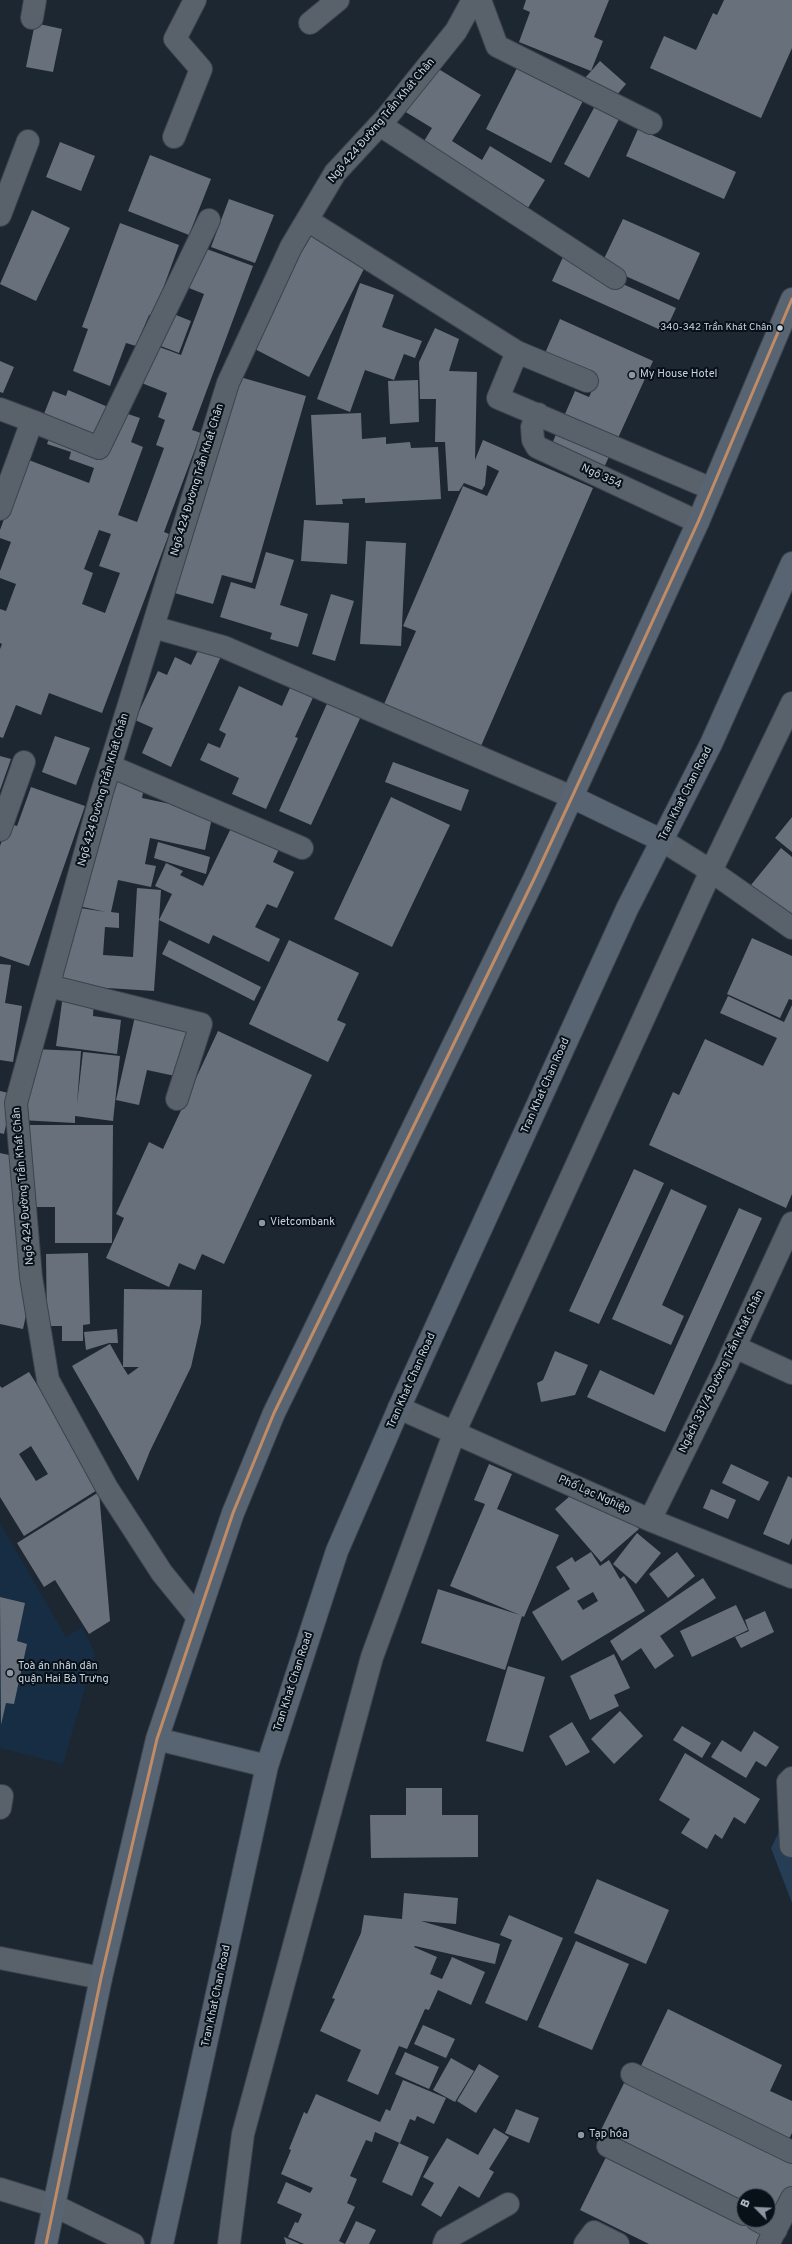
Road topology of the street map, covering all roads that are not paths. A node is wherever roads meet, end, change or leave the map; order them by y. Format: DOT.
graph roads {
  1 [pos="195,0"];
  2 [pos="338,0"];
  3 [pos="473,0"];
  4 [pos="480,0"];
  5 [pos="310,23"];
  6 [pos="651,123"];
  7 [pos="380,125"];
  8 [pos="174,137"];
  9 [pos="28,141"];
  10 [pos="0,215"];
  11 [pos="209,220"];
  12 [pos="307,220"];
  13 [pos="615,278"];
  14 [pos="792,298"];
  15 [pos="517,352"];
  16 [pos="587,381"];
  17 [pos="0,409"];
  18 [pos="538,414"];
  19 [pos="32,421"];
  20 [pos="712,488"];
  21 [pos="0,509"];
  22 [pos="698,522"];
  23 [pos="792,563"];
  24 [pos="153,627"];
  25 [pos="792,703"];
  26 [pos="24,762"];
  27 [pos="110,766"];
  28 [pos="572,797"];
  29 [pos="0,830"];
  30 [pos="663,841"];
  31 [pos="302,848"];
  32 [pos="711,871"];
  33 [pos="792,928"];
  34 [pos="49,986"];
  35 [pos="177,1099"];
  36 [pos="792,1223"];
  37 [pos="735,1347"];
  38 [pos="792,1373"];
  39 [pos="399,1408"];
  40 [pos="455,1431"];
  41 [pos="650,1520"];
  42 [pos="792,1577"];
  43 [pos="197,1616"];
  44 [pos="157,1739"];
  45 [pos="267,1766"];
  46 [pos="792,1778"];
  47 [pos="0,1796"];
  48 [pos="0,1808"];
  49 [pos="791,1846"];
  50 [pos="0,1958"];
  51 [pos="101,1978"];
  52 [pos="632,2074"];
  53 [pos="608,2146"];
  54 [pos="792,2152"];
  55 [pos="0,2189"];
  56 [pos="792,2198"];
  57 [pos="508,2204"];
  58 [pos="55,2206"];
  59 [pos="736,2210"];
  60 [pos="764,2228"];
  61 [pos="772,2237"];
  62 [pos="46,2244"];
  63 [pos="133,2244"];
  64 [pos="162,2244"];
  65 [pos="229,2244"];
  66 [pos="444,2244"];
  67 [pos="585,2244"];
  68 [pos="618,2244"];
  1 -- 8 [label="street"];
  2 -- 5 [label="street"];
  3 -- 7 [label="street, Ngõ 424 Đường Trần Khát Chân"];
  4 -- 6 [label="street"];
  7 -- 12 [label="street, Ngõ 424 Đường Trần Khát Chân"];
  7 -- 13 [label="street"];
  9 -- 10 [label="street"];
  11 -- 19 [label="street"];
  12 -- 15 [label="street"];
  12 -- 24 [label="street, Ngõ 424 Đường Trần Khát Chân"];
  14 -- 20 [label="main road"];
  15 -- 16 [label="street"];
  15 -- 18 [label="street"];
  17 -- 19 [label="street"];
  18 -- 20 [label="street"];
  18 -- 22 [label="street, Ngõ 354"];
  19 -- 21 [label="street"];
  20 -- 22 [label="main road"];
  22 -- 28 [label="main road"];
  23 -- 30 [label="main road, Tran Khat Chan Road"];
  24 -- 27 [label="street, Ngõ 424 Đường Trần Khát Chân"];
  24 -- 28 [label="street"];
  25 -- 32 [label="street"];
  26 -- 29 [label="street"];
  27 -- 31 [label="street"];
  27 -- 34 [label="street, Ngõ 424 Đường Trần Khát Chân"];
  28 -- 30 [label="main road"];
  28 -- 43 [label="main road"];
  30 -- 32 [label="street"];
  30 -- 39 [label="main road, Tran Khat Chan Road"];
  32 -- 33 [label="street"];
  32 -- 40 [label="street"];
  34 -- 35 [label="street"];
  34 -- 43 [label="street, Ngõ 424 Đường Trần Khát Chân"];
  36 -- 37 [label="street, Ngách 331/4 Đường Trần Khát Chân"];
  37 -- 38 [label="street"];
  37 -- 41 [label="street, Ngách 331/4 Đường Trần Khát Chân"];
  39 -- 40 [label="street, Phố Lạc Nghiệp"];
  39 -- 45 [label="main road, Tran Khat Chan Road"];
  40 -- 41 [label="street, Phố Lạc Nghiệp"];
  40 -- 65 [label="street"];
  41 -- 42 [label="street, Phố Lạc Nghiệp"];
  43 -- 44 [label="main road"];
  44 -- 45 [label="main road"];
  44 -- 51 [label="main road"];
  45 -- 64 [label="main road, Tran Khat Chan Road"];
  46 -- 49 [label="street"];
  47 -- 48 [label="street"];
  50 -- 51 [label="street"];
  51 -- 58 [label="main road"];
  52 -- 54 [label="street"];
  53 -- 59 [label="street"];
  55 -- 58 [label="street"];
  56 -- 61 [label="street"];
  57 -- 66 [label="street"];
  58 -- 62 [label="main road"];
  58 -- 63 [label="street"];
  60 -- 61 [label="street"];
  67 -- 68 [label="street"];
}
